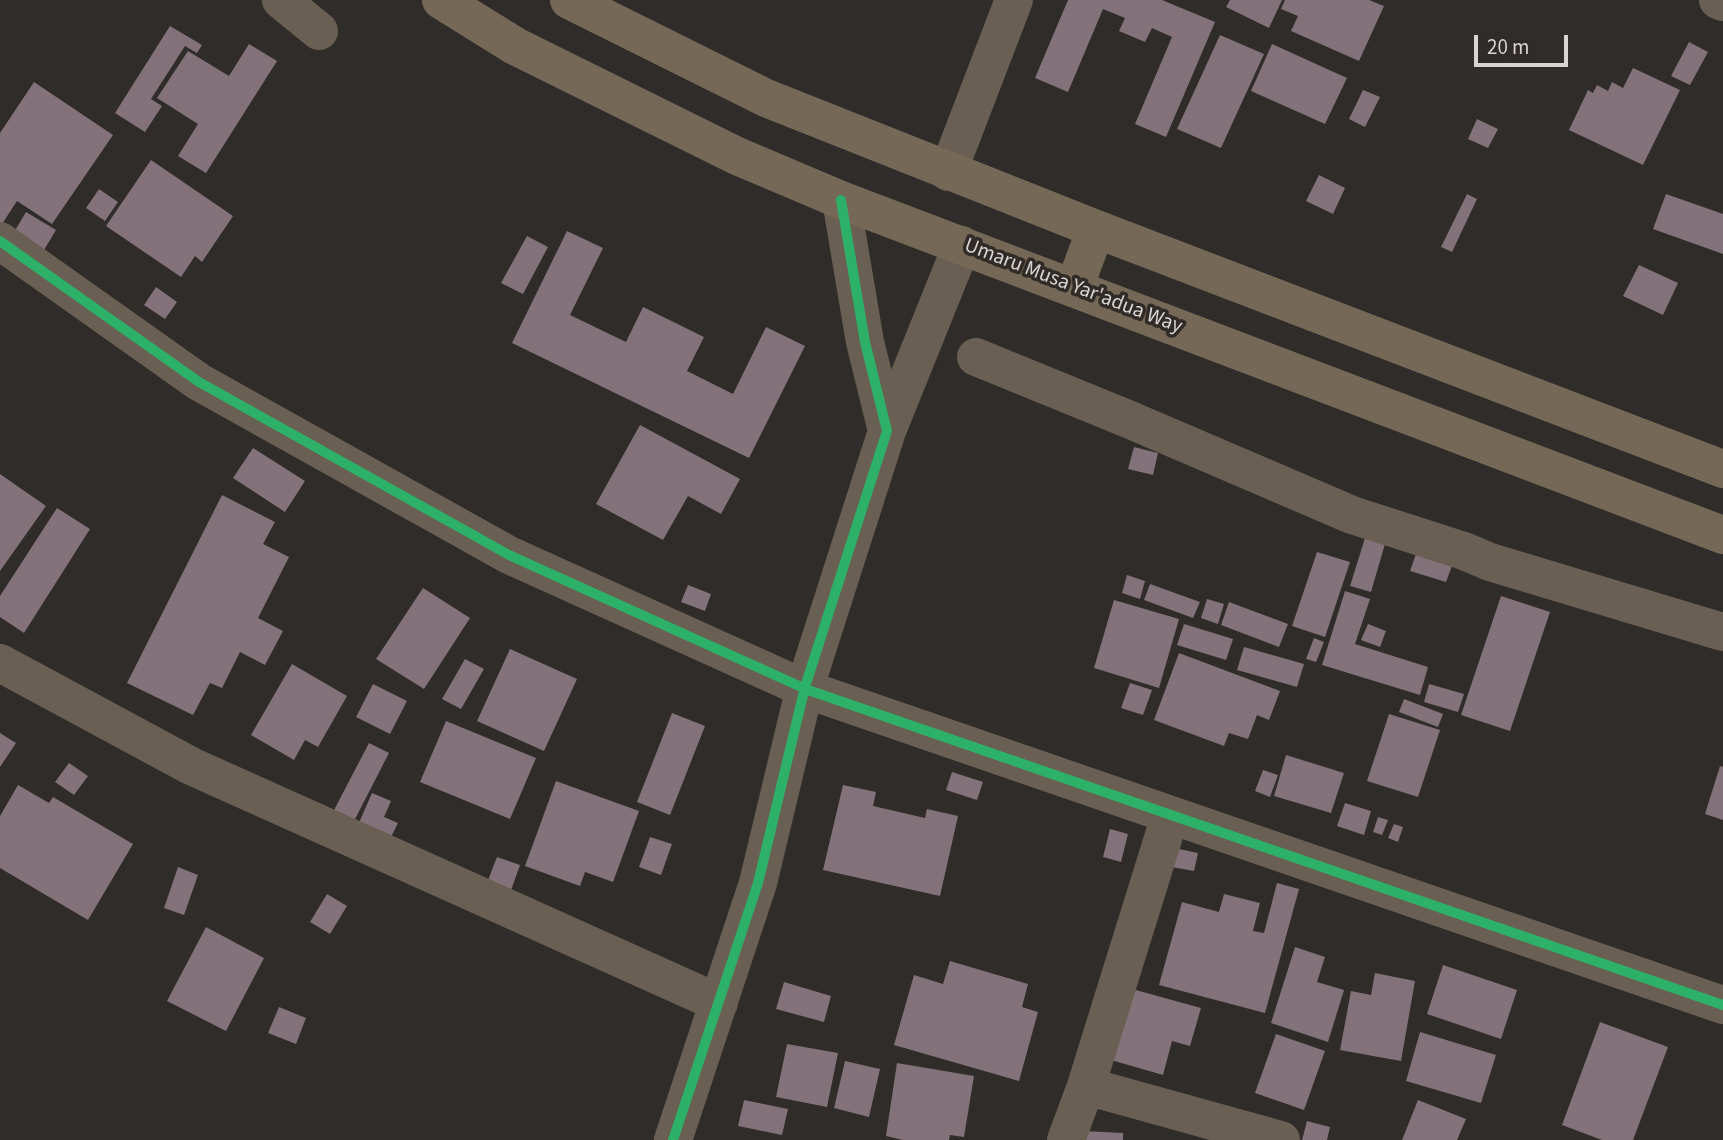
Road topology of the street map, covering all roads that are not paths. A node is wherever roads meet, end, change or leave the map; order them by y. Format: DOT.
graph roads {
  1 [pos="281,0"];
  2 [pos="440,0"];
  3 [pos="569,0"];
  4 [pos="1014,0"];
  5 [pos="320,31"];
  6 [pos="948,172"];
  7 [pos="841,200"];
  8 [pos="1096,229"];
  9 [pos="962,245"];
  10 [pos="6,259"];
  11 [pos="1074,288"];
  12 [pos="976,357"];
  13 [pos="887,431"];
  14 [pos="1723,469"];
  15 [pos="1723,535"];
  16 [pos="1723,632"];
  17 [pos="0,663"];
  18 [pos="805,687"];
  19 [pos="1170,816"];
  20 [pos="719,1003"];
  21 [pos="1723,1004"];
  22 [pos="1086,1086"];
  23 [pos="673,1140"];
  24 [pos="1066,1140"];
  25 [pos="1281,1140"];
  1 -- 5 [label="street"];
  2 -- 7 [label="main road, Umaru Musa Yar'adua Way"];
  3 -- 6 [label="main road"];
  4 -- 6 [label="street"];
  6 -- 8 [label="main road"];
  7 -- 9 [label="main road, Umaru Musa Yar'adua Way"];
  7 -- 13 [label="street"];
  8 -- 11 [label="main road"];
  8 -- 14 [label="main road"];
  9 -- 11 [label="main road, Umaru Musa Yar'adua Way"];
  9 -- 13 [label="street"];
  10 -- 18 [label="street"];
  11 -- 15 [label="main road, Umaru Musa Yar'adua Way"];
  12 -- 16 [label="street"];
  13 -- 18 [label="street"];
  17 -- 20 [label="street"];
  18 -- 19 [label="street"];
  18 -- 20 [label="street"];
  19 -- 21 [label="street"];
  19 -- 22 [label="street"];
  20 -- 23 [label="street"];
  22 -- 24 [label="street"];
  22 -- 25 [label="street"];
}
